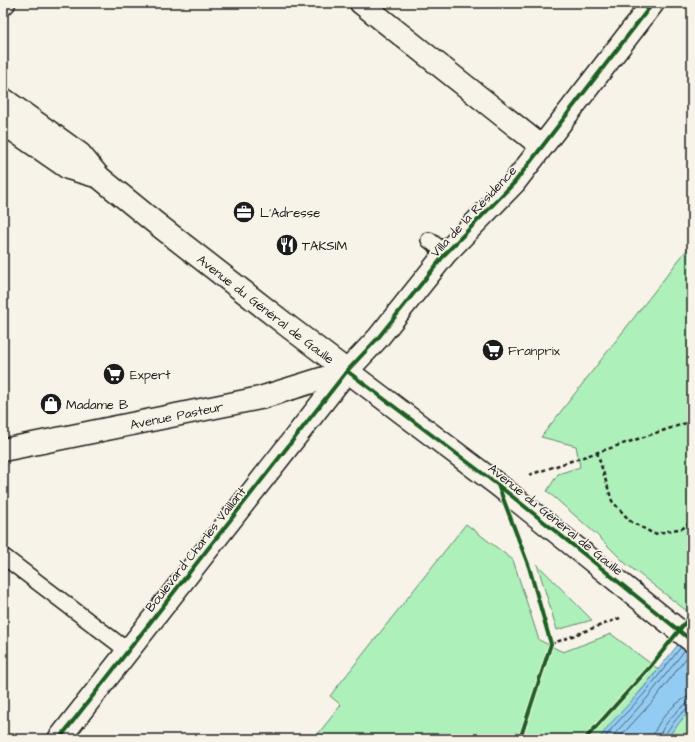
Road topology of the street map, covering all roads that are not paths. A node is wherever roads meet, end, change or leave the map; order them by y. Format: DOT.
graph roads {
  1 [pos="360,3"];
  2 [pos="652,3"];
  3 [pos="3,99"];
  4 [pos="3,123"];
  5 [pos="541,146"];
  6 [pos="99,177"];
  7 [pos="347,372"];
  8 [pos="3,450"];
  9 [pos="3,556"];
  10 [pos="692,641"];
  11 [pos="128,651"];
  12 [pos="59,739"];
  1 -- 5 [label="street"];
  2 -- 5 [label="street, Villa de la Résidence"];
  3 -- 6 [label="street"];
  4 -- 6 [label="street, Avenue du Général de Gaulle"];
  5 -- 7 [label="street, Villa de la Résidence"];
  6 -- 7 [label="street, Avenue du Général de Gaulle"];
  7 -- 8 [label="street, Avenue Pasteur"];
  7 -- 10 [label="street, Avenue du Général de Gaulle"];
  7 -- 11 [label="street, Boulevard Charles Vaillant"];
  9 -- 11 [label="lane"];
  11 -- 12 [label="street, Boulevard Charles Vaillant"];
}
